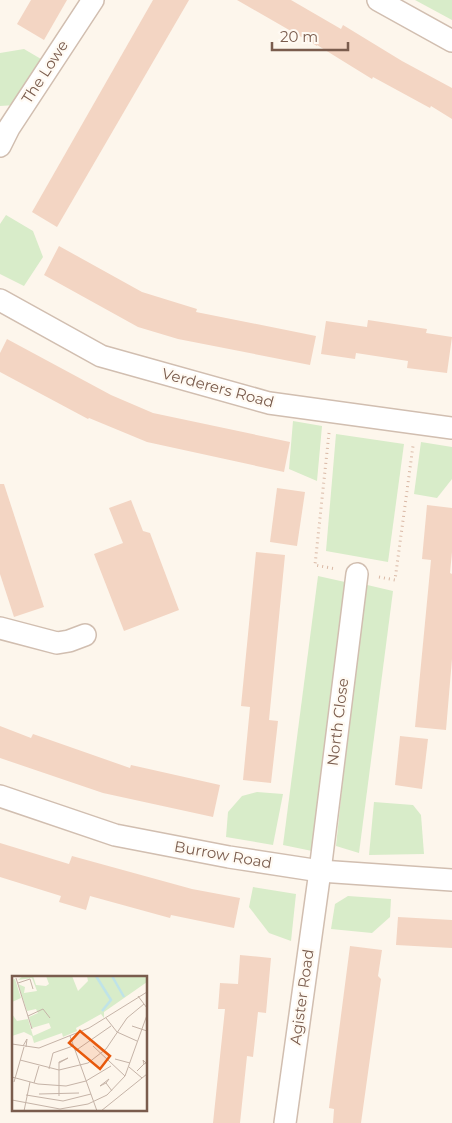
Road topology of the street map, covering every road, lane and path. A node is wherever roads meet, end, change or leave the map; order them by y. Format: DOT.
graph roads {
  1 [pos="93,0"];
  2 [pos="378,0"];
  3 [pos="452,40"];
  4 [pos="3,132"];
  5 [pos="0,300"];
  6 [pos="331,412"];
  7 [pos="416,423"];
  8 [pos="452,428"];
  9 [pos="357,574"];
  10 [pos="0,628"];
  11 [pos="85,635"];
  12 [pos="0,796"];
  13 [pos="320,871"];
  14 [pos="452,880"];
  15 [pos="285,1123"];
  1 -- 4 [label="street, The Lowe"];
  2 -- 3 [label="street"];
  5 -- 6 [label="street, Verderers Road"];
  6 -- 7 [label="street, Verderers Road"];
  6 -- 9 [label="path"];
  7 -- 8 [label="street, Verderers Road"];
  7 -- 9 [label="path"];
  9 -- 13 [label="street, North Close"];
  10 -- 11 [label="street"];
  12 -- 13 [label="street, Burrow Road"];
  13 -- 14 [label="street, Burrow Road"];
  13 -- 15 [label="street, Agister Road"];
}
